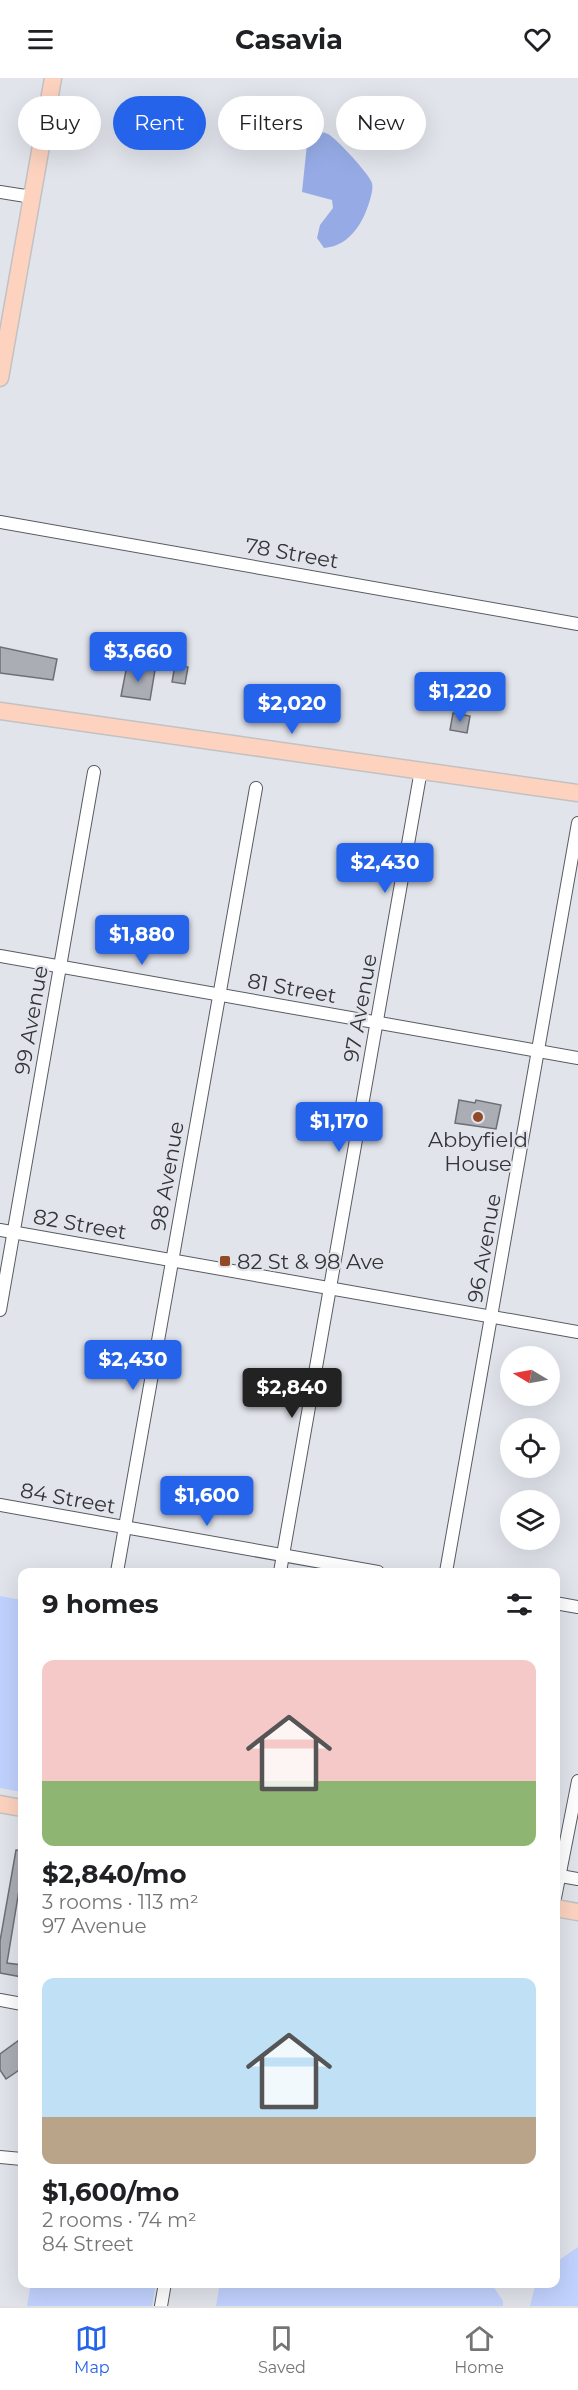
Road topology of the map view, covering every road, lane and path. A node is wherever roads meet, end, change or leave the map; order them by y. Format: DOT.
graph roads {
  1 [pos="53,78"];
  2 [pos="0,192"];
  3 [pos="32,197"];
  4 [pos="0,378"];
  5 [pos="0,522"];
  6 [pos="578,624"];
  7 [pos="0,711"];
  8 [pos="422,770"];
  9 [pos="94,772"];
  10 [pos="256,788"];
  11 [pos="578,793"];
  12 [pos="578,824"];
  13 [pos="0,956"];
  14 [pos="60,966"];
  15 [pos="218,994"];
  16 [pos="378,1022"];
  17 [pos="538,1051"];
  18 [pos="578,1058"];
  19 [pos="0,1230"];
  20 [pos="14,1233"];
  21 [pos="172,1260"];
  22 [pos="330,1288"];
  23 [pos="0,1310"];
  24 [pos="492,1317"];
  25 [pos="578,1332"];
  26 [pos="0,1506"];
  27 [pos="124,1527"];
  28 [pos="284,1556"];
  29 [pos="118,1568"];
  30 [pos="281,1568"];
  31 [pos="354,1568"];
  32 [pos="447,1568"];
  33 [pos="560,1604"];
  34 [pos="578,1607"];
  35 [pos="578,1781"];
  36 [pos="0,1804"];
  37 [pos="18,1807"];
  38 [pos="560,1866"];
  39 [pos="560,1876"];
  40 [pos="578,1879"];
  41 [pos="560,1899"];
  42 [pos="578,1902"];
  43 [pos="560,1909"];
  44 [pos="578,1912"];
  45 [pos="0,2000"];
  46 [pos="18,2003"];
  47 [pos="0,2157"];
  48 [pos="18,2159"];
  49 [pos="164,2288"];
  50 [pos="161,2306"];
  1 -- 3 [label="main road"];
  2 -- 3 [label="street"];
  3 -- 4 [label="main road"];
  5 -- 6 [label="street, 78 Street"];
  7 -- 8 [label="main road"];
  8 -- 11 [label="main road"];
  8 -- 16 [label="street, 97 Avenue"];
  9 -- 14 [label="street, 99 Avenue"];
  10 -- 15 [label="street, 98 Avenue"];
  12 -- 17 [label="street, 96 Avenue"];
  13 -- 14 [label="street, 81 Street"];
  14 -- 15 [label="street, 81 Street"];
  14 -- 20 [label="street, 99 Avenue"];
  15 -- 16 [label="street, 81 Street"];
  15 -- 21 [label="street, 98 Avenue"];
  16 -- 17 [label="street, 81 Street"];
  16 -- 22 [label="street, 97 Avenue"];
  17 -- 18 [label="street, 81 Street"];
  17 -- 24 [label="street, 96 Avenue"];
  19 -- 20 [label="street, 82 Street"];
  20 -- 21 [label="street, 82 Street"];
  20 -- 23 [label="street, 99 Avenue"];
  21 -- 22 [label="street, 82 Street"];
  21 -- 27 [label="street, 98 Avenue"];
  22 -- 24 [label="street, 82 Street"];
  22 -- 28 [label="street, 97 Avenue"];
  24 -- 25 [label="street, 82 Street"];
  24 -- 32 [label="street, 96 Avenue"];
  26 -- 27 [label="street, 84 Street"];
  27 -- 28 [label="street, 84 Street"];
  27 -- 29 [label="street, 98 Avenue"];
  28 -- 30 [label="street, 97 Avenue"];
  28 -- 31 [label="street, 84 Street"];
  33 -- 34 [label="street"];
  35 -- 38 [label="street"];
  36 -- 37 [label="main road"];
  39 -- 40 [label="street"];
  41 -- 42 [label="main road"];
  43 -- 44 [label="main road"];
  45 -- 46 [label="street"];
  47 -- 48 [label="street"];
  49 -- 50 [label="street"];
}
